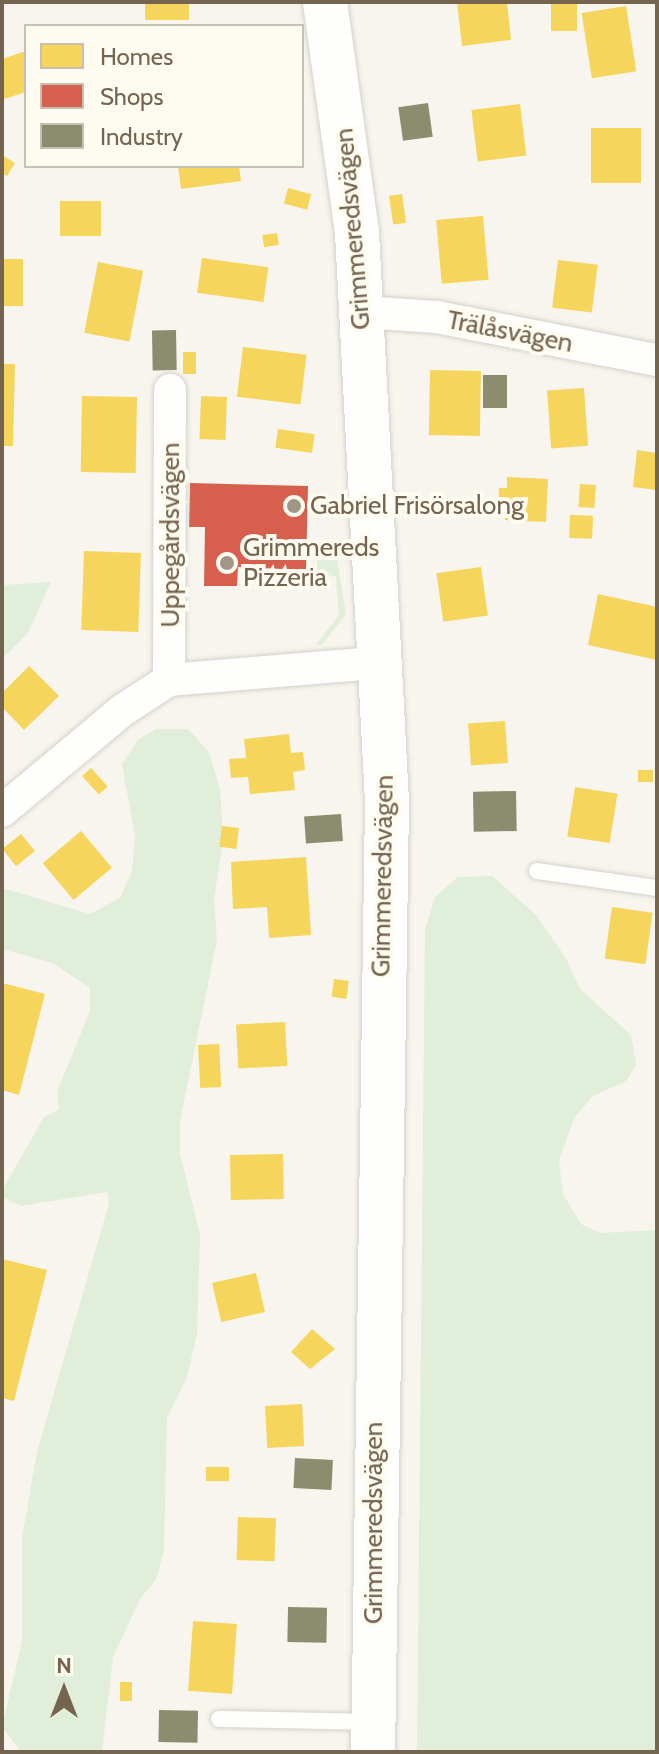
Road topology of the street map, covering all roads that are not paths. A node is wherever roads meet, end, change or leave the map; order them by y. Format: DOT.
graph roads {
  1 [pos="325,2"];
  2 [pos="362,312"];
  3 [pos="657,360"];
  4 [pos="170,390"];
  5 [pos="377,663"];
  6 [pos="169,680"];
  7 [pos="2,811"];
  8 [pos="537,871"];
  9 [pos="657,888"];
  10 [pos="219,1719"];
  11 [pos="373,1737"];
  1 -- 2 [label="street, Grimmeredsvägen"];
  2 -- 3 [label="street, Trälåsvägen"];
  2 -- 5 [label="street, Grimmeredsvägen"];
  4 -- 6 [label="street, Uppegårdsvägen"];
  5 -- 6 [label="street"];
  5 -- 11 [label="street, Grimmeredsvägen"];
  6 -- 7 [label="street"];
  8 -- 9 [label="lane"];
  10 -- 11 [label="lane"];
}
